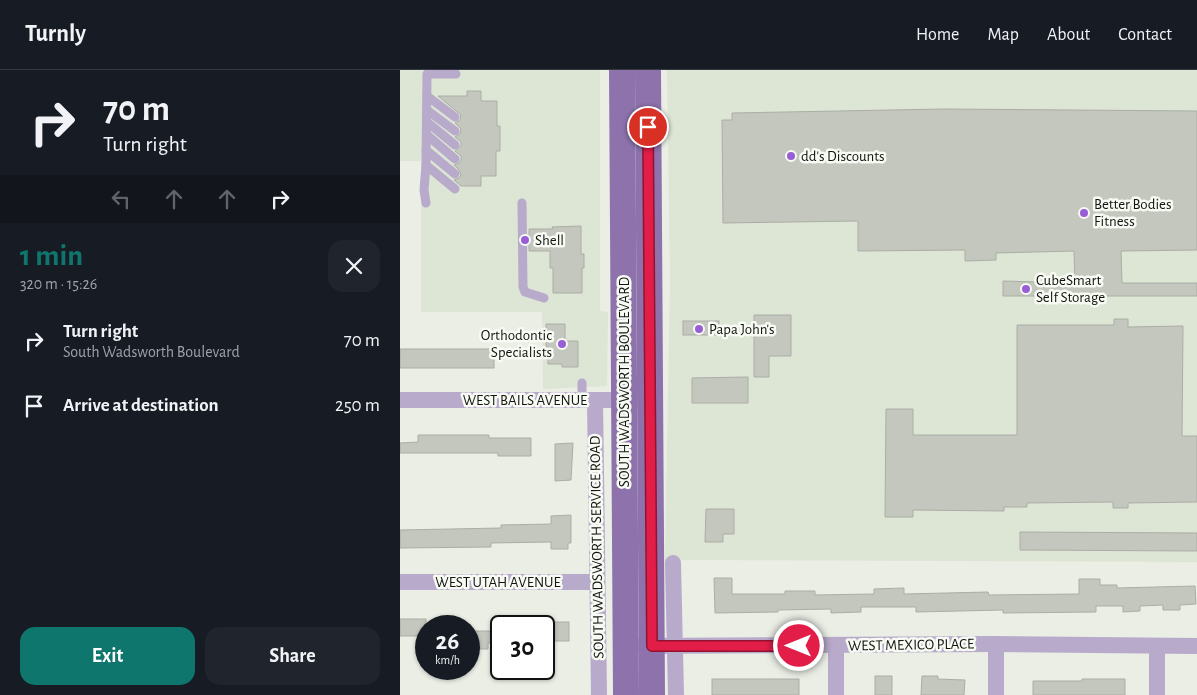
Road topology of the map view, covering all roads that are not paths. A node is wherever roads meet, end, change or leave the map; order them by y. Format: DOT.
graph roads {
  1 [pos="622,70"];
  2 [pos="648,70"];
  3 [pos="456,74"];
  4 [pos="427,96"];
  5 [pos="427,110"];
  6 [pos="455,116"];
  7 [pos="427,122"];
  8 [pos="455,131"];
  9 [pos="427,135"];
  10 [pos="455,145"];
  11 [pos="426,150"];
  12 [pos="455,160"];
  13 [pos="426,166"];
  14 [pos="455,174"];
  15 [pos="455,189"];
  16 [pos="426,203"];
  17 [pos="522,203"];
  18 [pos="544,298"];
  19 [pos="582,383"];
  20 [pos="400,400"];
  21 [pos="589,400"];
  22 [pos="624,400"];
  23 [pos="650,400"];
  24 [pos="673,563"];
  25 [pos="400,582"];
  26 [pos="597,582"];
  27 [pos="996,644"];
  28 [pos="625,646"];
  29 [pos="663,646"];
  30 [pos="836,646"];
  31 [pos="1157,646"];
  32 [pos="1197,646"];
  33 [pos="598,695"];
  34 [pos="626,695"];
  35 [pos="652,695"];
  36 [pos="676,695"];
  37 [pos="836,695"];
  38 [pos="996,695"];
  39 [pos="1157,695"];
  1 -- 22 [label="main road, SOUTH WADSWORTH BOULEVARD"];
  2 -- 23 [label="main road, SOUTH WADSWORTH BOULEVARD"];
  3 -- 4 [label="lane"];
  4 -- 5 [label="lane"];
  4 -- 6 [label="lane"];
  5 -- 7 [label="lane"];
  5 -- 8 [label="lane"];
  7 -- 9 [label="lane"];
  7 -- 10 [label="lane"];
  9 -- 11 [label="lane"];
  9 -- 12 [label="lane"];
  11 -- 13 [label="lane"];
  11 -- 14 [label="lane"];
  13 -- 15 [label="lane"];
  13 -- 16 [label="lane"];
  17 -- 18 [label="lane"];
  19 -- 21 [label="lane"];
  20 -- 21 [label="street, WEST BAILS AVENUE"];
  21 -- 22 [label="street, WEST BAILS AVENUE"];
  21 -- 26 [label="street, SOUTH WADSWORTH SERVICE ROAD"];
  22 -- 23 [label="street, WEST BAILS AVENUE"];
  22 -- 28 [label="main road, SOUTH WADSWORTH BOULEVARD"];
  23 -- 29 [label="main road, SOUTH WADSWORTH BOULEVARD"];
  24 -- 29 [label="street, SOUTH WADSWORTH BOULEVARD"];
  25 -- 26 [label="street, WEST UTAH AVENUE"];
  26 -- 33 [label="street, SOUTH WADSWORTH SERVICE ROAD"];
  27 -- 30 [label="street, WEST MEXICO PLACE"];
  27 -- 31 [label="street, WEST MEXICO PLACE"];
  27 -- 38 [label="street"];
  28 -- 29 [label="street, WEST MEXICO PLACE"];
  28 -- 34 [label="main road, SOUTH WADSWORTH BOULEVARD"];
  29 -- 30 [label="street, WEST MEXICO PLACE"];
  29 -- 35 [label="main road, SOUTH WADSWORTH BOULEVARD"];
  29 -- 36 [label="street, SOUTH WADSWORTH BOULEVARD"];
  30 -- 37 [label="street"];
  31 -- 32 [label="street, WEST MEXICO PLACE"];
  31 -- 39 [label="street"];
}
